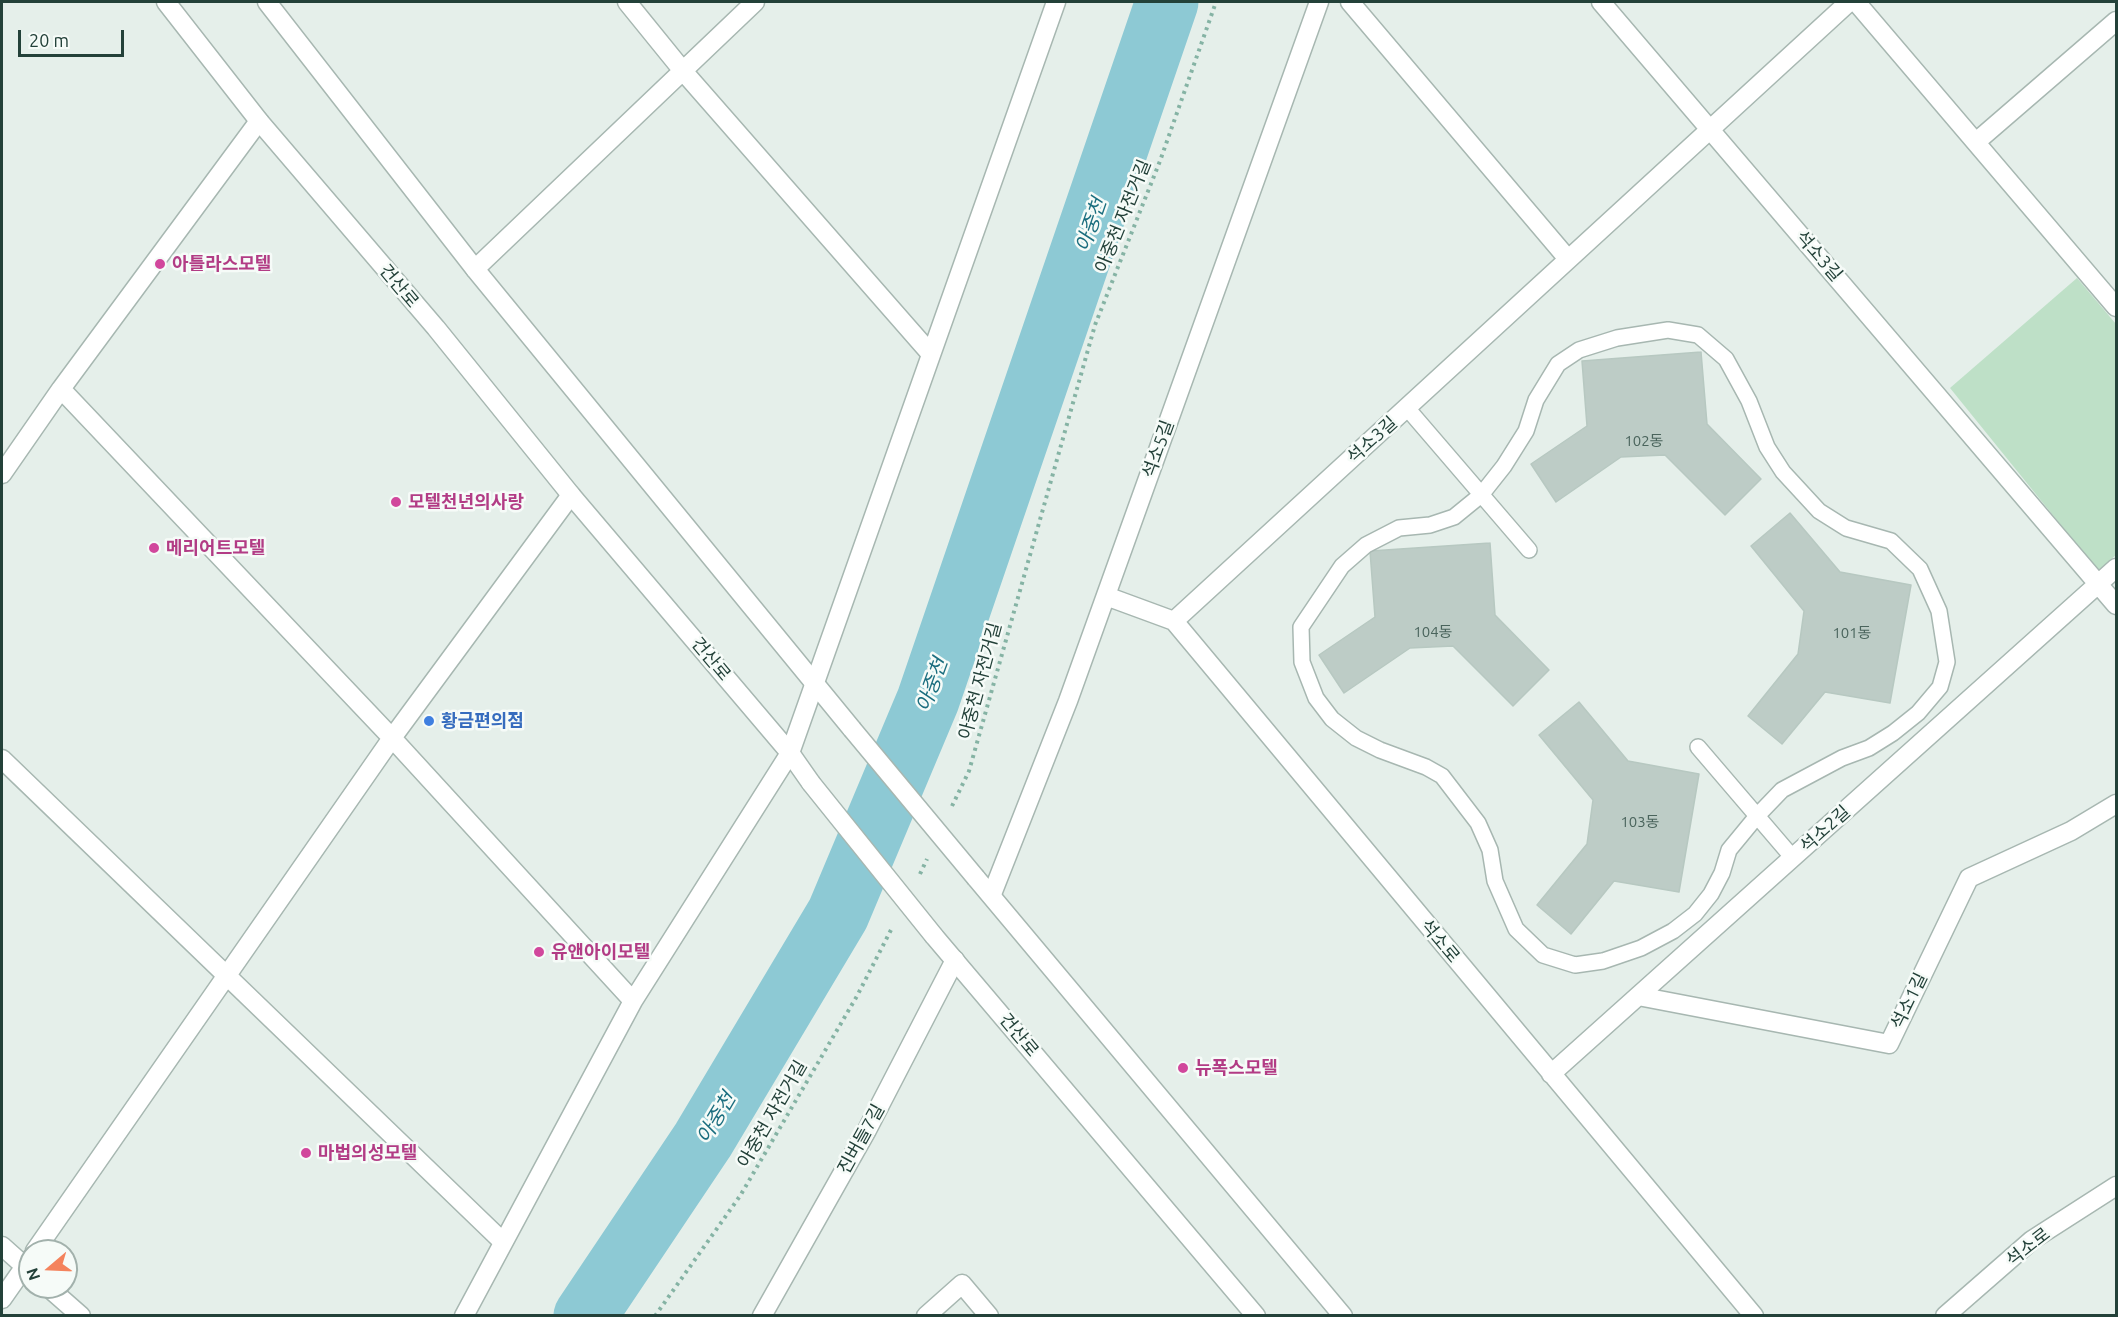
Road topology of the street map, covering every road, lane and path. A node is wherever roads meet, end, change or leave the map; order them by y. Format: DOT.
graph roads {
  1 [pos="166,2"];
  2 [pos="267,2"];
  3 [pos="627,2"];
  4 [pos="755,2"];
  5 [pos="1056,2"];
  6 [pos="1216,2"];
  7 [pos="1319,2"];
  8 [pos="1350,2"];
  9 [pos="1601,2"];
  10 [pos="1849,2"];
  11 [pos="1856,2"];
  12 [pos="2116,21"];
  13 [pos="683,71"];
  14 [pos="259,121"];
  15 [pos="1710,129"];
  16 [pos="1976,142"];
  17 [pos="1568,259"];
  18 [pos="475,269"];
  19 [pos="2113,296"];
  20 [pos="930,353"];
  21 [pos="61,388"];
  22 [pos="1407,408"];
  23 [pos="2,474"];
  24 [pos="571,495"];
  25 [pos="1481,495"];
  26 [pos="1529,550"];
  27 [pos="2116,568"];
  28 [pos="2098,584"];
  29 [pos="1106,596"];
  30 [pos="2116,605"];
  31 [pos="1174,621"];
  32 [pos="815,682"];
  33 [pos="392,738"];
  34 [pos="1698,747"];
  35 [pos="790,753"];
  36 [pos="2,759"];
  37 [pos="2116,804"];
  38 [pos="949,813"];
  39 [pos="1757,816"];
  40 [pos="930,854"];
  41 [pos="1793,858"];
  42 [pos="919,874"];
  43 [pos="992,894"];
  44 [pos="893,925"];
  45 [pos="956,960"];
  46 [pos="227,976"];
  47 [pos="1638,996"];
  48 [pos="633,1001"];
  49 [pos="1551,1074"];
  50 [pos="2116,1186"];
  51 [pos="43,1239"];
  52 [pos="503,1242"];
  53 [pos="2,1246"];
  54 [pos="18,1258"];
  55 [pos="18,1278"];
  56 [pos="2,1299"];
  57 [pos="62,1299"];
  58 [pos="81,1316"];
  59 [pos="464,1316"];
  60 [pos="655,1316"];
  61 [pos="762,1316"];
  62 [pos="926,1316"];
  63 [pos="989,1316"];
  64 [pos="1256,1316"];
  65 [pos="1343,1316"];
  66 [pos="1754,1316"];
  67 [pos="1946,1316"];
  1 -- 14 [label="street, 건산로"];
  2 -- 18 [label="street"];
  3 -- 13 [label="street"];
  4 -- 13 [label="street"];
  5 -- 20 [label="street"];
  6 -- 38 [label="path, 아중천 자전거길"];
  7 -- 29 [label="street, 석소5길"];
  8 -- 17 [label="street"];
  9 -- 15 [label="street, 석소3길"];
  10 -- 15 [label="street, 석소3길"];
  11 -- 16 [label="street"];
  12 -- 16 [label="street"];
  13 -- 18 [label="street"];
  13 -- 20 [label="street"];
  14 -- 21 [label="street"];
  14 -- 24 [label="street, 건산로"];
  15 -- 17 [label="street, 석소3길"];
  15 -- 28 [label="street, 석소3길"];
  16 -- 19 [label="street"];
  17 -- 22 [label="street, 석소3길"];
  18 -- 32 [label="street"];
  20 -- 32 [label="street"];
  21 -- 23 [label="street"];
  21 -- 33 [label="street"];
  22 -- 25 [label="lane"];
  22 -- 31 [label="street, 석소3길"];
  24 -- 33 [label="street"];
  24 -- 35 [label="street, 건산로"];
  25 -- 26 [label="lane"];
  25 -- 39 [label="lane"];
  25 -- 39 [label="lane"];
  27 -- 28 [label="street, 석소2길"];
  28 -- 30 [label="street"];
  28 -- 41 [label="street, 석소2길"];
  29 -- 31 [label="street"];
  29 -- 43 [label="street, 석소5길"];
  31 -- 49 [label="street, 석소로"];
  32 -- 35 [label="street"];
  32 -- 43 [label="street, bridge"];
  33 -- 46 [label="street"];
  33 -- 48 [label="street"];
  34 -- 39 [label="lane"];
  35 -- 45 [label="street, 건산로, bridge"];
  35 -- 48 [label="street"];
  36 -- 46 [label="street"];
  37 -- 47 [label="street, 석소1길"];
  39 -- 41 [label="lane"];
  40 -- 42 [label="path"];
  41 -- 47 [label="street, 석소2길"];
  43 -- 65 [label="street"];
  44 -- 60 [label="path, 아중천 자전거길"];
  45 -- 61 [label="street, 진버들7길"];
  45 -- 64 [label="street, 건산로"];
  46 -- 51 [label="street"];
  46 -- 52 [label="street"];
  47 -- 49 [label="street, 석소2길"];
  48 -- 52 [label="street"];
  49 -- 66 [label="street, 석소로"];
  50 -- 67 [label="street, 석소로"];
  52 -- 59 [label="street"];
  53 -- 54 [label="street"];
  55 -- 56 [label="street"];
  57 -- 58 [label="street"];
  62 -- 63 [label="street"];
}
